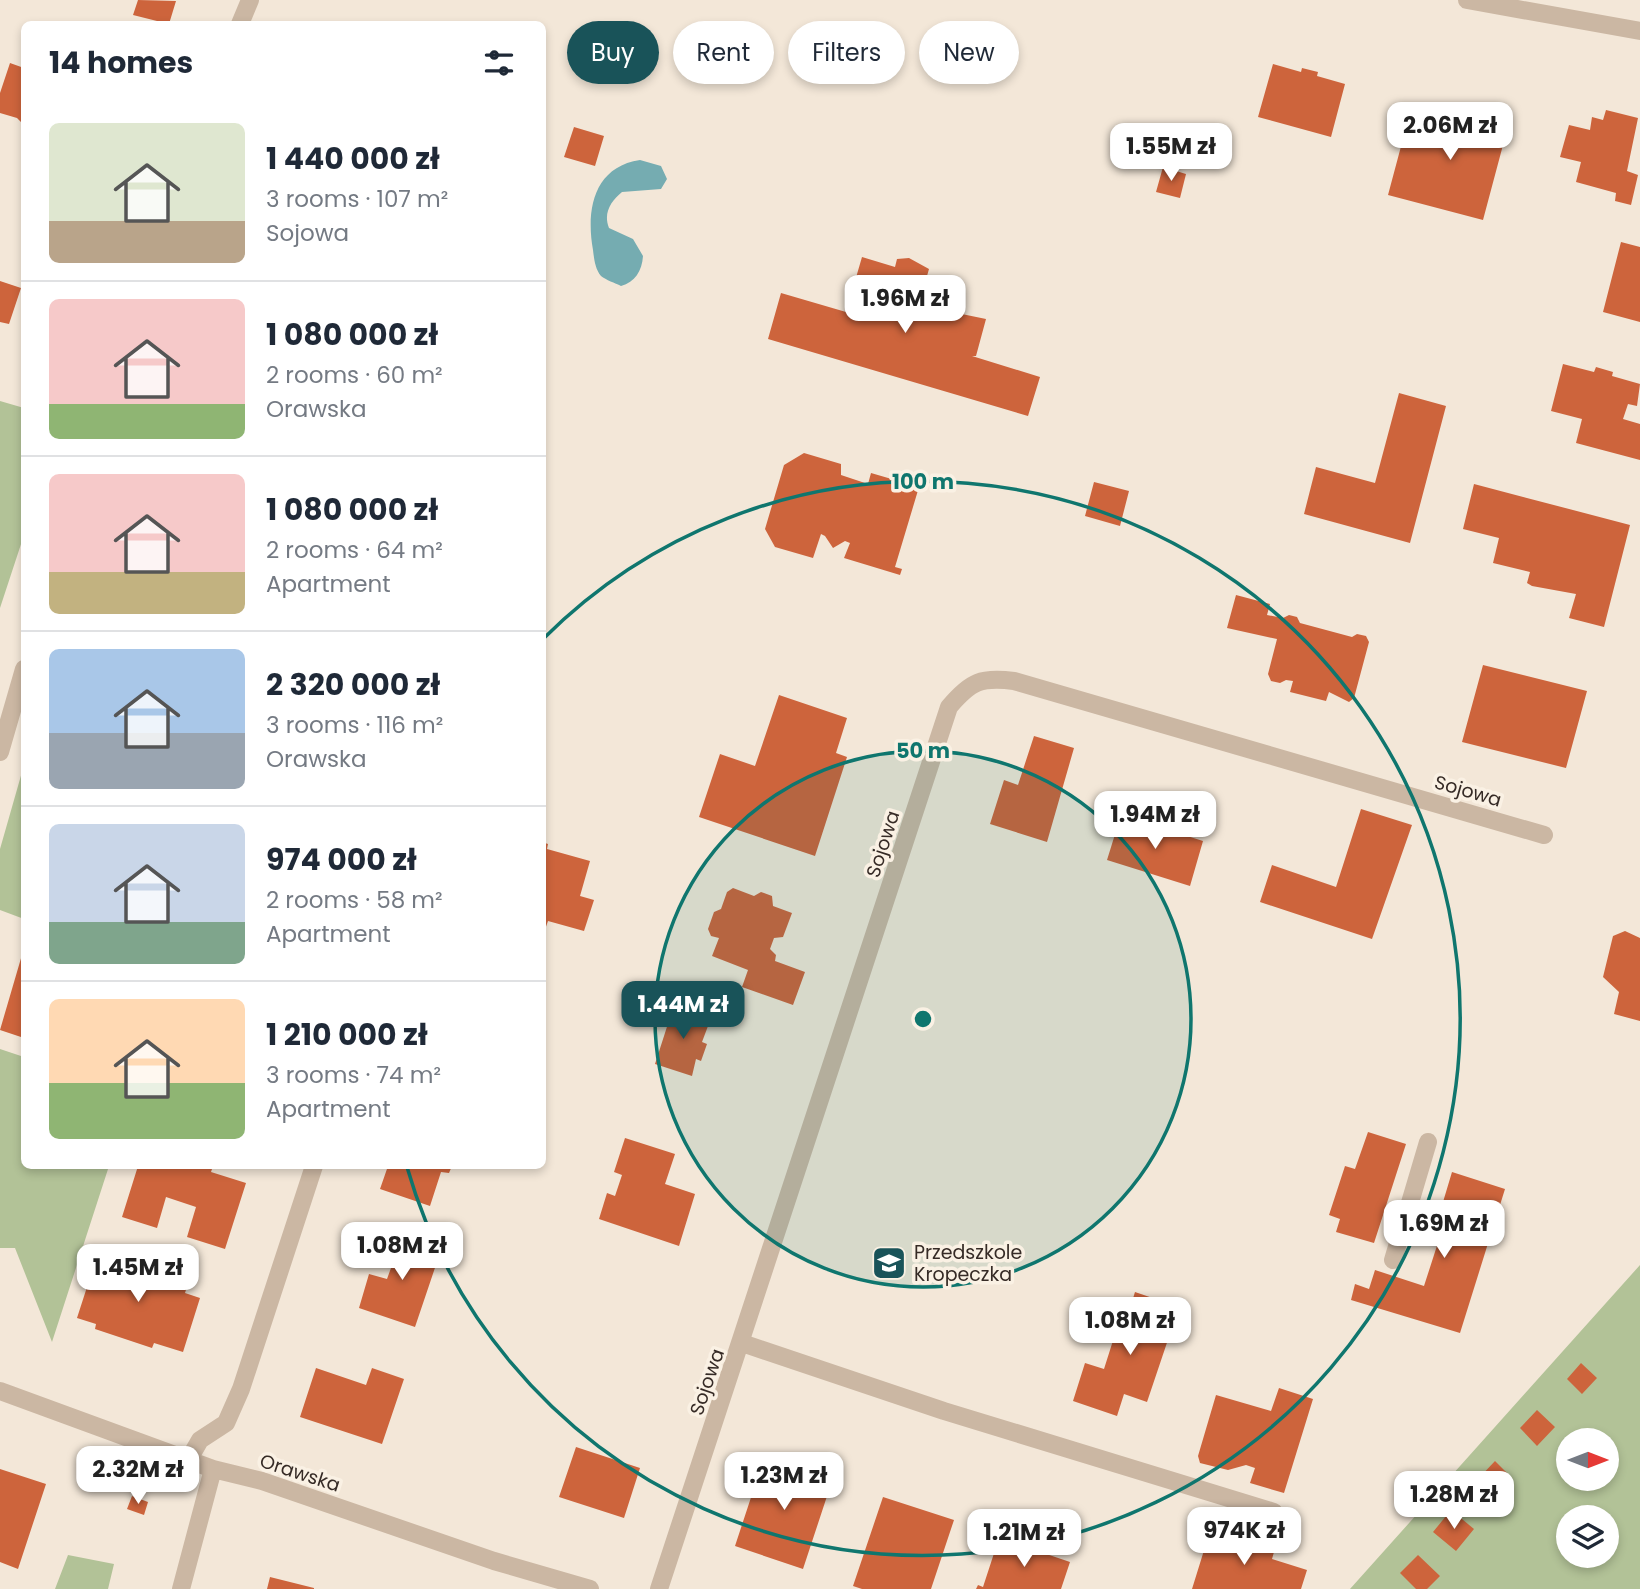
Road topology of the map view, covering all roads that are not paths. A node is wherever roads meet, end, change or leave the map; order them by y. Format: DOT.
graph roads {
  1 [pos="250,0"];
  2 [pos="1467,0"];
  3 [pos="241,21"];
  4 [pos="1640,31"];
  5 [pos="21,679"];
  6 [pos="0,752"];
  7 [pos="1544,835"];
  8 [pos="1428,1142"];
  9 [pos="313,1169"];
  10 [pos="1393,1260"];
  11 [pos="742,1343"];
  12 [pos="0,1391"];
  13 [pos="189,1460"];
  14 [pos="213,1469"];
  15 [pos="1274,1513"];
  16 [pos="181,1589"];
  17 [pos="590,1589"];
  18 [pos="659,1589"];
  1 -- 3 [label="street"];
  2 -- 4 [label="street"];
  5 -- 6 [label="street"];
  7 -- 11 [label="street, Sojowa"];
  8 -- 10 [label="street"];
  9 -- 13 [label="street"];
  11 -- 15 [label="street"];
  11 -- 18 [label="street, Sojowa"];
  12 -- 13 [label="street, Orawska"];
  13 -- 14 [label="street, Orawska"];
  14 -- 16 [label="street"];
  14 -- 17 [label="street, Orawska"];
}
